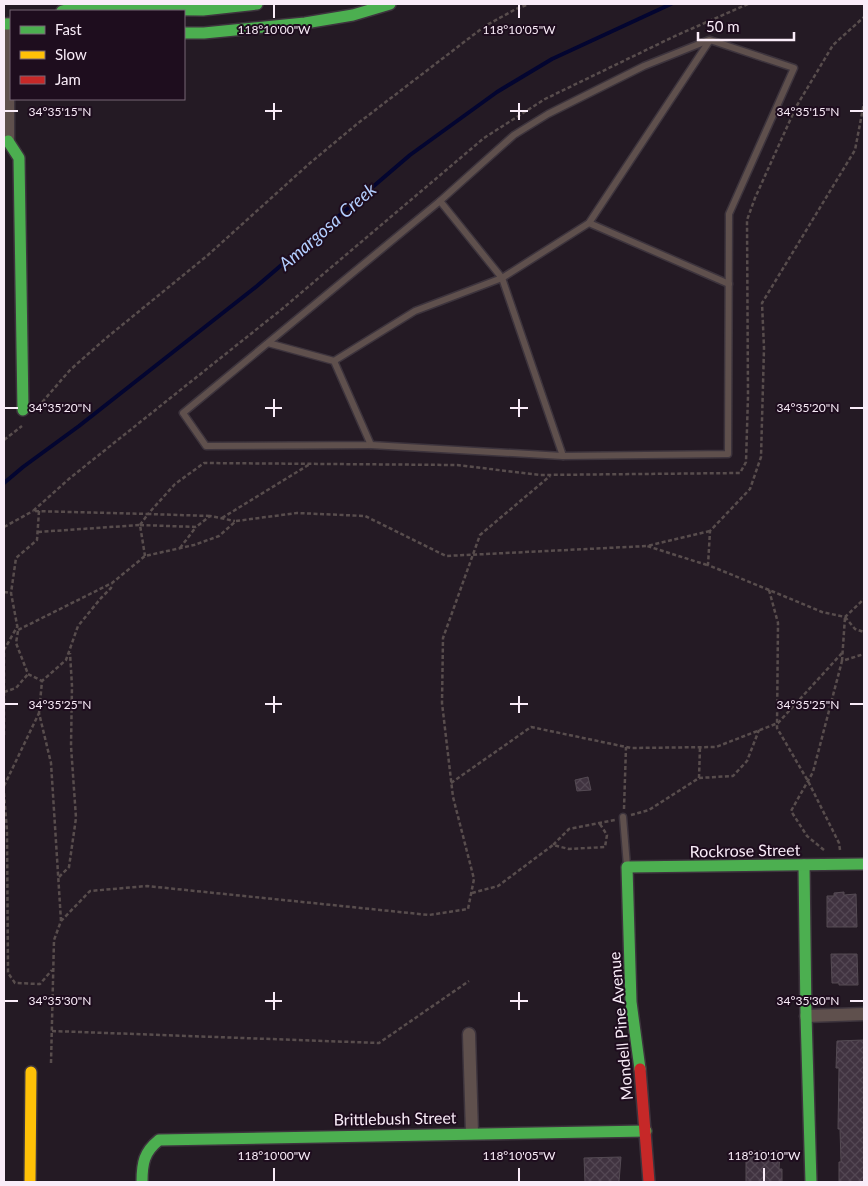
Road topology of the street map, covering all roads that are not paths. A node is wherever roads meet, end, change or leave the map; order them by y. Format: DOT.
graph roads {
  1 [pos="257,4"];
  2 [pos="390,4"];
  3 [pos="66,10"];
  4 [pos="9,24"];
  5 [pos="185,33"];
  6 [pos="710,40"];
  7 [pos="6,141"];
  8 [pos="440,201"];
  9 [pos="589,223"];
  10 [pos="502,278"];
  11 [pos="729,284"];
  12 [pos="268,343"];
  13 [pos="334,360"];
  14 [pos="23,410"];
  15 [pos="371,445"];
  16 [pos="563,456"];
  17 [pos="624,817"];
  18 [pos="864,864"];
  19 [pos="804,865"];
  20 [pos="627,867"];
  21 [pos="864,1014"];
  22 [pos="806,1016"];
  23 [pos="470,1034"];
  24 [pos="31,1072"];
  25 [pos="646,1131"];
  26 [pos="472,1133"];
  27 [pos="30,1182"];
  28 [pos="142,1182"];
  29 [pos="649,1182"];
  30 [pos="811,1182"];
  1 -- 3 [label="street"];
  2 -- 5 [label="street"];
  4 -- 7 [label="street"];
  6 -- 8 [label="lane"];
  6 -- 9 [label="lane"];
  6 -- 11 [label="lane"];
  7 -- 14 [label="street"];
  8 -- 10 [label="lane"];
  8 -- 12 [label="lane"];
  9 -- 10 [label="lane"];
  9 -- 11 [label="lane"];
  10 -- 13 [label="lane"];
  10 -- 16 [label="lane"];
  11 -- 16 [label="lane"];
  12 -- 13 [label="lane"];
  12 -- 15 [label="lane"];
  13 -- 15 [label="lane"];
  15 -- 16 [label="lane"];
  17 -- 20 [label="lane"];
  18 -- 19 [label="street, Rockrose Street"];
  19 -- 20 [label="street, Rockrose Street"];
  19 -- 22 [label="street"];
  20 -- 25 [label="street, Mondell Pine Avenue"];
  21 -- 22 [label="street"];
  22 -- 30 [label="street"];
  23 -- 26 [label="street"];
  24 -- 27 [label="street"];
  25 -- 26 [label="street, Brittlebush Street"];
  25 -- 29 [label="street, Mondell Pine Avenue"];
  26 -- 28 [label="street, Brittlebush Street"];
}
